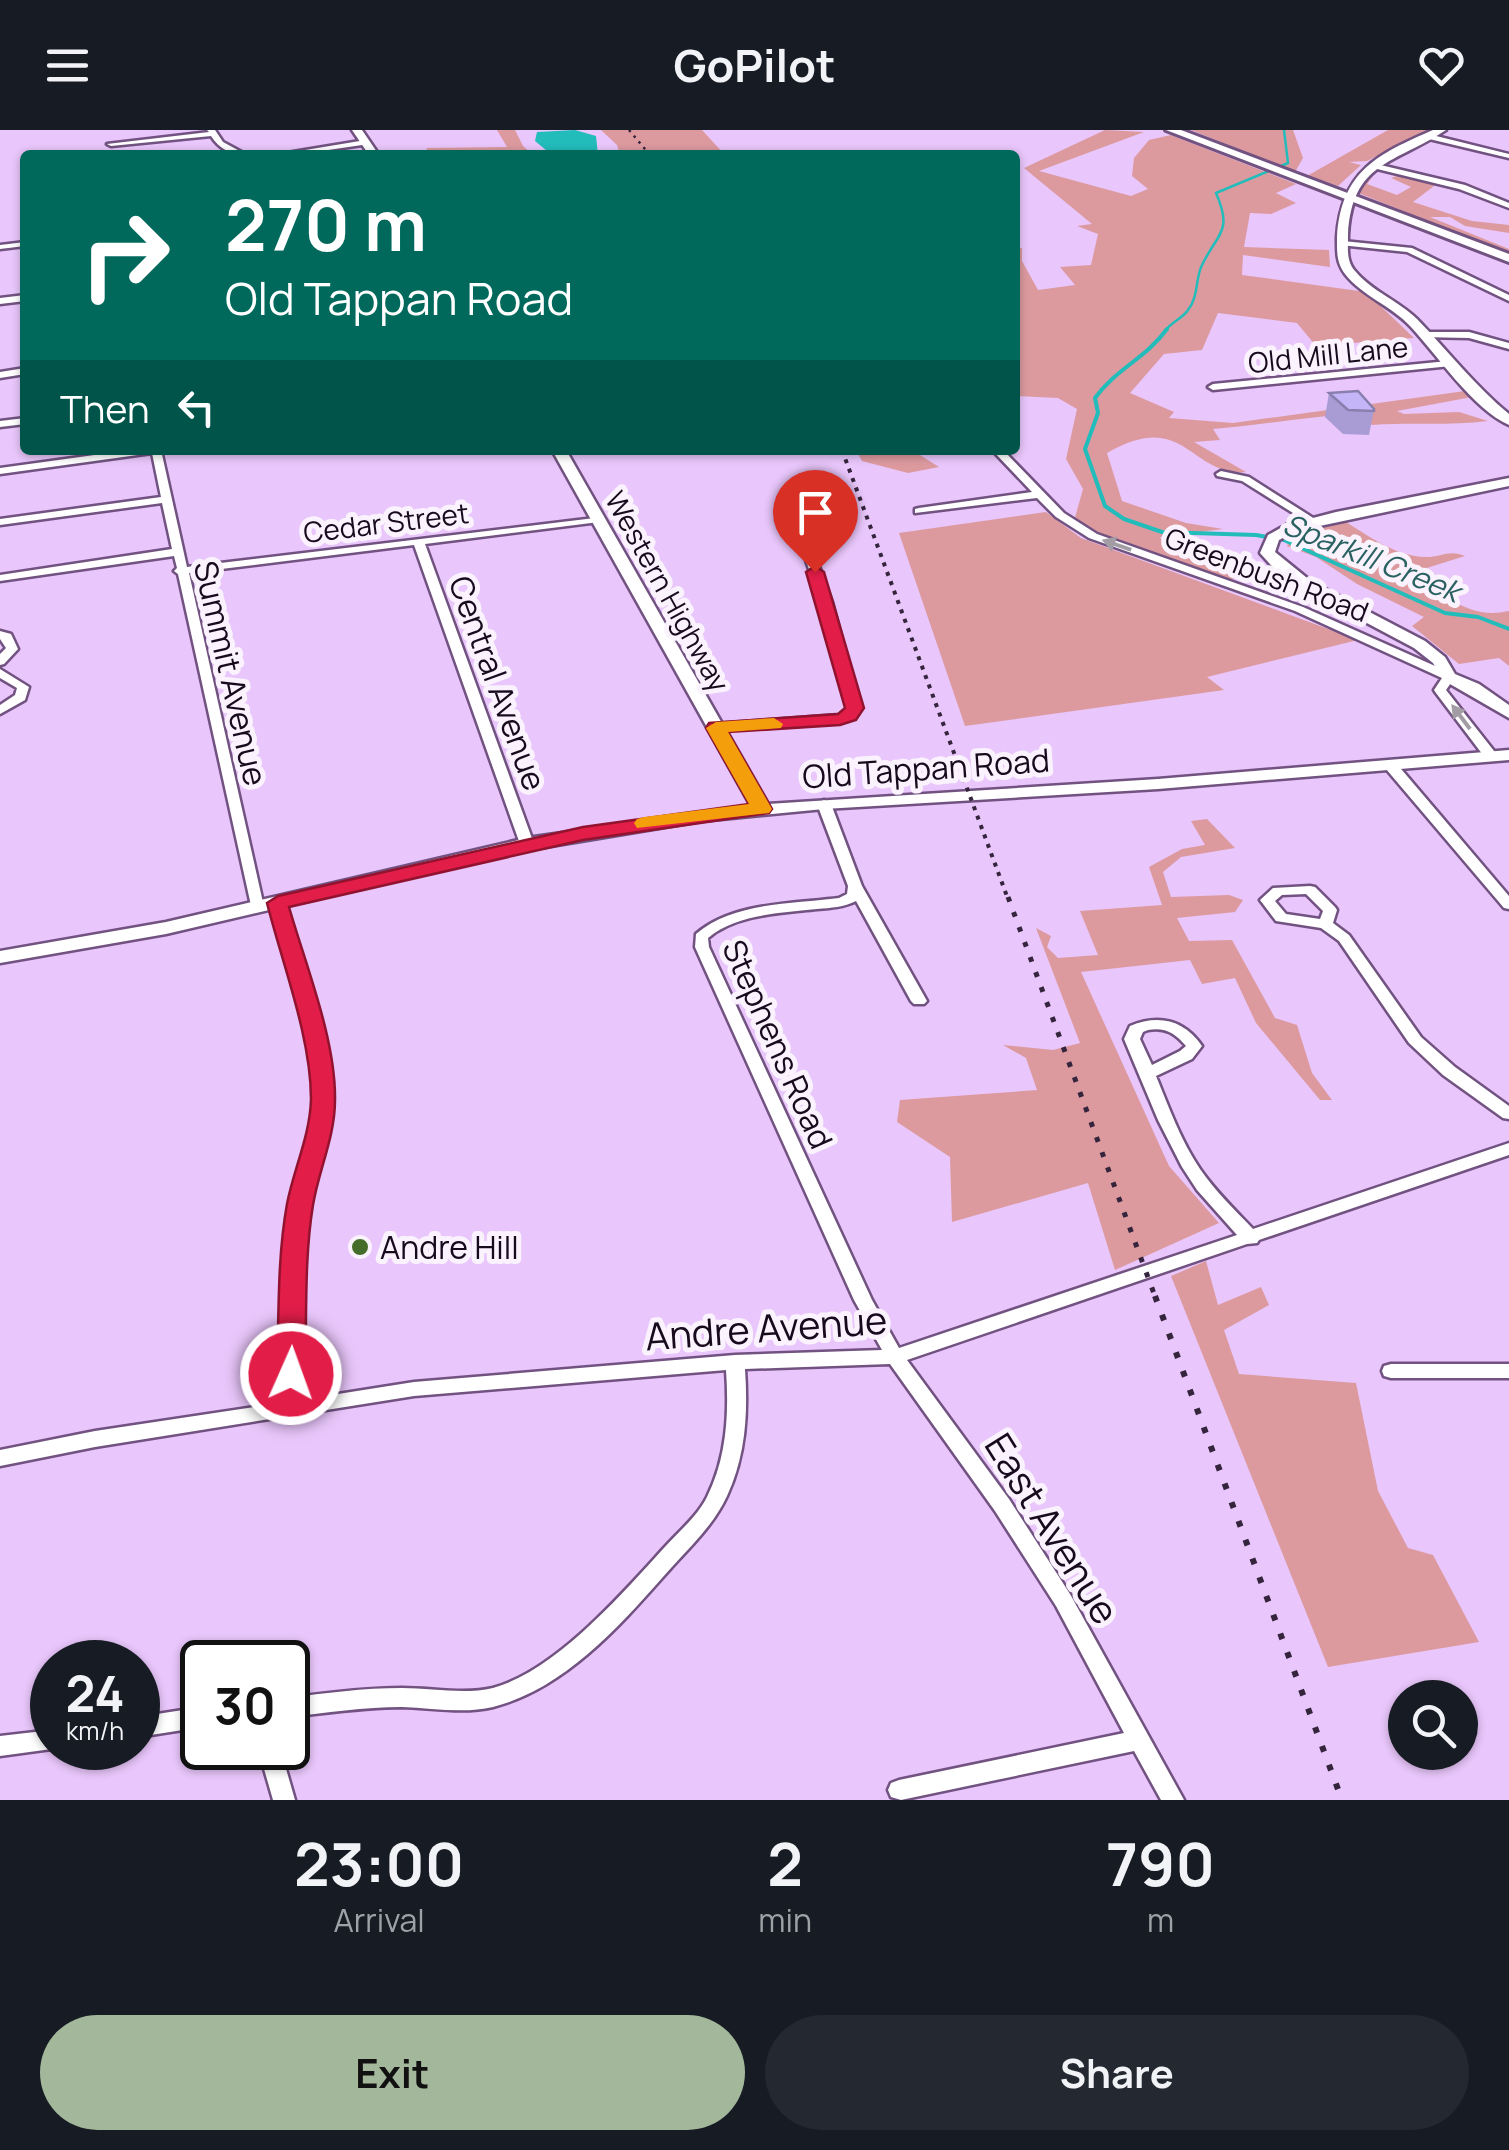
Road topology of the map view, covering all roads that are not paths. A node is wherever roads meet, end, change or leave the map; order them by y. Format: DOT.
graph roads {
  1 [pos="357,130"];
  2 [pos="1171,130"];
  3 [pos="1441,130"];
  4 [pos="212,132"];
  5 [pos="1428,136"];
  6 [pos="366,142"];
  7 [pos="111,144"];
  8 [pos="233,150"];
  9 [pos="312,150"];
  10 [pos="371,150"];
  11 [pos="1509,156"];
  12 [pos="1372,165"];
  13 [pos="1348,196"];
  14 [pos="1509,206"];
  15 [pos="1343,242"];
  16 [pos="1509,258"];
  17 [pos="1509,298"];
  18 [pos="1423,335"];
  19 [pos="1509,346"];
  20 [pos="1448,364"];
  21 [pos="1213,388"];
  22 [pos="1509,420"];
  23 [pos="117,455"];
  24 [pos="155,455"];
  25 [pos="563,455"];
  26 [pos="1002,455"];
  27 [pos="0,471"];
  28 [pos="1221,474"];
  29 [pos="1509,482"];
  30 [pos="1040,494"];
  31 [pos="167,498"];
  32 [pos="794,510"];
  33 [pos="918,511"];
  34 [pos="598,519"];
  35 [pos="1312,521"];
  36 [pos="0,522"];
  37 [pos="418,541"];
  38 [pos="176,552"];
  39 [pos="180,571"];
  40 [pos="0,578"];
  41 [pos="1396,632"];
  42 [pos="0,635"];
  43 [pos="1404,655"];
  44 [pos="0,661"];
  45 [pos="0,673"];
  46 [pos="1450,678"];
  47 [pos="0,710"];
  48 [pos="1509,712"];
  49 [pos="716,728"];
  50 [pos="1500,756"];
  51 [pos="1391,766"];
  52 [pos="824,804"];
  53 [pos="762,809"];
  54 [pos="527,844"];
  55 [pos="855,886"];
  56 [pos="267,905"];
  57 [pos="1509,906"];
  58 [pos="1325,924"];
  59 [pos="0,957"];
  60 [pos="918,1001"];
  61 [pos="1147,1074"];
  62 [pos="1509,1114"];
  63 [pos="1509,1149"];
  64 [pos="1251,1238"];
  65 [pos="863,1300"];
  66 [pos="895,1358"];
  67 [pos="735,1362"];
  68 [pos="1391,1370"];
  69 [pos="1509,1372"];
  70 [pos="290,1408"];
  71 [pos="0,1458"];
  72 [pos="310,1705"];
  73 [pos="1137,1740"];
  74 [pos="30,1743"];
  75 [pos="0,1746"];
  76 [pos="275,1770"];
  77 [pos="899,1790"];
  78 [pos="284,1800"];
  79 [pos="1173,1800"];
  1 -- 6 [label="street"];
  2 -- 13 [label="main road"];
  3 -- 5 [label="street"];
  4 -- 7 [label="street"];
  4 -- 8 [label="street"];
  5 -- 11 [label="street"];
  5 -- 12 [label="street"];
  6 -- 9 [label="street"];
  6 -- 10 [label="street"];
  12 -- 13 [label="street"];
  12 -- 14 [label="street"];
  13 -- 15 [label="street"];
  13 -- 16 [label="main road"];
  15 -- 17 [label="street"];
  15 -- 18 [label="street"];
  18 -- 19 [label="street"];
  18 -- 20 [label="street"];
  20 -- 21 [label="street, Old Mill Lane"];
  20 -- 22 [label="street"];
  23 -- 27 [label="street"];
  24 -- 31 [label="street, Summit Avenue"];
  25 -- 34 [label="street, Western Highway"];
  26 -- 30 [label="street, Greenbush Road"];
  28 -- 35 [label="street"];
  29 -- 35 [label="street"];
  30 -- 33 [label="street"];
  43 -- 30 [label="street, Greenbush Road, one-way"];
  31 -- 36 [label="street"];
  31 -- 38 [label="street, Summit Avenue"];
  32 -- 49 [label="street"];
  34 -- 37 [label="street, Cedar Street"];
  34 -- 49 [label="street, Western Highway"];
  35 -- 41 [label="street"];
  37 -- 39 [label="street, Cedar Street"];
  37 -- 54 [label="street, Central Avenue"];
  38 -- 39 [label="street, Summit Avenue"];
  38 -- 40 [label="street"];
  39 -- 56 [label="street, Summit Avenue"];
  41 -- 43 [label="street"];
  41 -- 46 [label="street"];
  42 -- 44 [label="street"];
  43 -- 46 [label="street, Greenbush Road"];
  45 -- 47 [label="street"];
  46 -- 48 [label="street"];
  50 -- 46 [label="street, one-way"];
  49 -- 53 [label="street, Western Highway"];
  50 -- 51 [label="street, Old Tappan Road"];
  51 -- 52 [label="street, Old Tappan Road"];
  51 -- 57 [label="street"];
  52 -- 53 [label="street, Old Tappan Road"];
  52 -- 55 [label="street"];
  53 -- 54 [label="street, Old Tappan Road"];
  54 -- 56 [label="street, Old Tappan Road"];
  55 -- 60 [label="street"];
  55 -- 65 [label="street, Stephens Road"];
  56 -- 59 [label="street, Old Tappan Road"];
  56 -- 70 [label="street"];
  58 -- 62 [label="street"];
  61 -- 64 [label="street"];
  63 -- 64 [label="street, Andre Avenue"];
  64 -- 66 [label="street, Andre Avenue"];
  65 -- 66 [label="street, East Avenue"];
  66 -- 67 [label="street, Andre Avenue"];
  66 -- 73 [label="street, East Avenue"];
  67 -- 70 [label="street, Andre Avenue"];
  67 -- 72 [label="street"];
  68 -- 69 [label="street"];
  70 -- 71 [label="street, Andre Avenue"];
  73 -- 77 [label="street"];
  73 -- 79 [label="street, East Avenue"];
  74 -- 75 [label="street"];
  76 -- 78 [label="street"];
}
